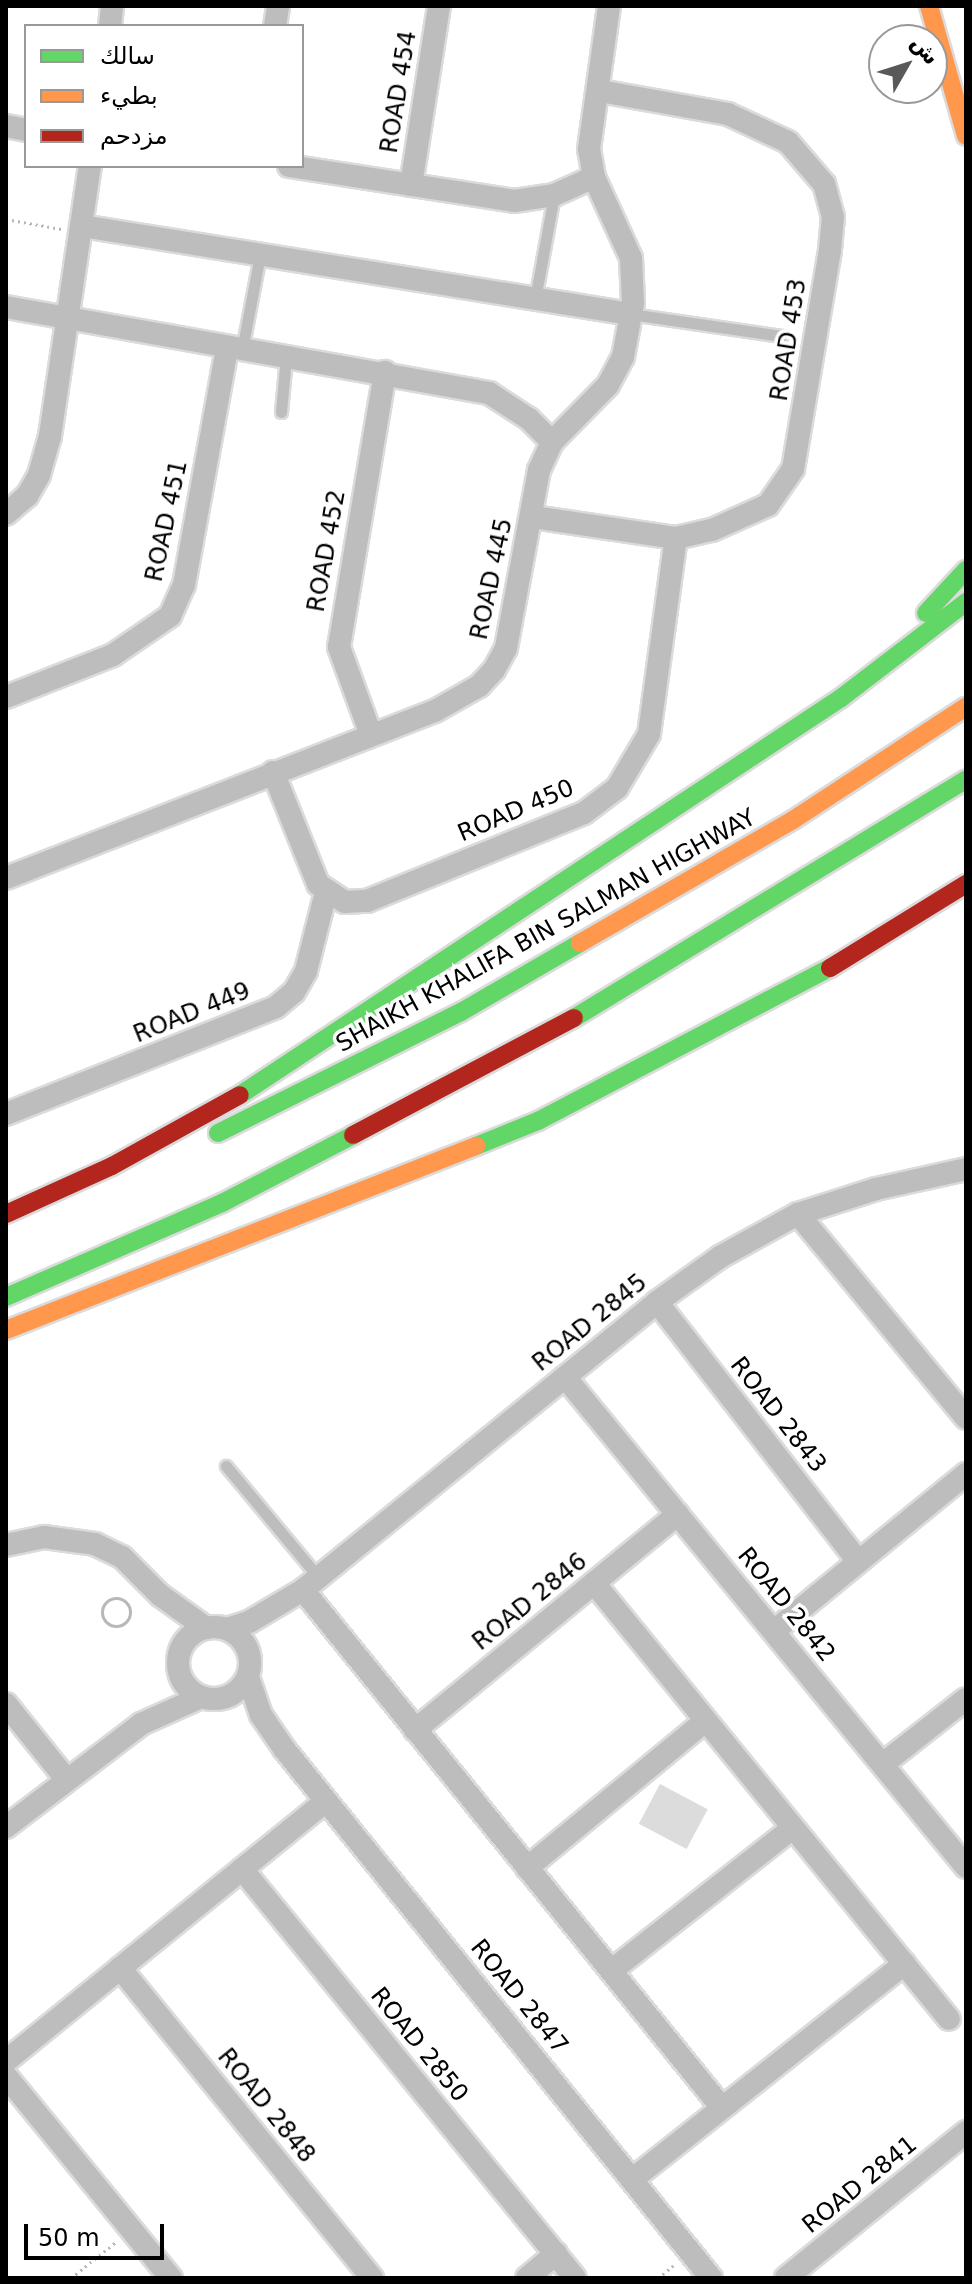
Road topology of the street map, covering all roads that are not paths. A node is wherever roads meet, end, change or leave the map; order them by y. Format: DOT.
graph roads {
  1 [pos="439,6"];
  2 [pos="609,6"];
  3 [pos="929,6"];
  4 [pos="600,91"];
  5 [pos="966,136"];
  6 [pos="90,168"];
  7 [pos="302,168"];
  8 [pos="594,177"];
  9 [pos="411,185"];
  10 [pos="554,195"];
  11 [pos="81,229"];
  12 [pos="260,255"];
  13 [pos="535,299"];
  14 [pos="6,307"];
  15 [pos="631,314"];
  16 [pos="69,318"];
  17 [pos="781,336"];
  18 [pos="234,349"];
  19 [pos="286,357"];
  20 [pos="385,372"];
  21 [pos="281,412"];
  22 [pos="552,442"];
  23 [pos="6,514"];
  24 [pos="533,517"];
  25 [pos="676,538"];
  26 [pos="966,570"];
  27 [pos="966,602"];
  28 [pos="6,697"];
  29 [pos="966,707"];
  30 [pos="371,735"];
  31 [pos="778,739"];
  32 [pos="273,772"];
  33 [pos="966,780"];
  34 [pos="6,878"];
  35 [pos="966,884"];
  36 [pos="326,892"];
  37 [pos="6,1114"];
  38 [pos="966,1169"];
  39 [pos="6,1214"];
  40 [pos="798,1214"];
  41 [pos="6,1234"];
  42 [pos="6,1297"];
  43 [pos="657,1302"];
  44 [pos="6,1330"];
  45 [pos="565,1377"];
  46 [pos="966,1418"];
  47 [pos="226,1466"];
  48 [pos="966,1474"];
  49 [pos="678,1514"];
  50 [pos="6,1545"];
  51 [pos="858,1561"];
  52 [pos="594,1583"];
  53 [pos="304,1589"];
  54 [pos="160,1595"];
  55 [pos="217,1628"];
  56 [pos="774,1631"];
  57 [pos="180,1656"];
  58 [pos="248,1666"];
  59 [pos="211,1698"];
  60 [pos="966,1699"];
  61 [pos="6,1704"];
  62 [pos="704,1722"];
  63 [pos="141,1724"];
  64 [pos="415,1730"];
  65 [pos="285,1750"];
  66 [pos="883,1764"];
  67 [pos="66,1779"];
  68 [pos="326,1801"];
  69 [pos="6,1827"];
  70 [pos="793,1828"];
  71 [pos="966,1867"];
  72 [pos="527,1868"];
  73 [pos="242,1869"];
  74 [pos="904,1964"];
  75 [pos="120,1968"];
  76 [pos="611,1971"];
  77 [pos="949,2019"];
  78 [pos="6,2061"];
  79 [pos="6,2076"];
  80 [pos="722,2108"];
  81 [pos="966,2132"];
  82 [pos="634,2178"];
  83 [pos="556,2254"];
  84 [pos="171,2278"];
  85 [pos="372,2278"];
  86 [pos="527,2278"];
  87 [pos="575,2278"];
  88 [pos="711,2278"];
  89 [pos="786,2278"];
  1 -- 9 [label="street, ROAD 454"];
  2 -- 4 [label="street, ROAD 445"];
  3 -- 5 [label="highway"];
  4 -- 8 [label="street, ROAD 445"];
  4 -- 25 [label="street, ROAD 453"];
  6 -- 11 [label="street"];
  7 -- 9 [label="street, ROAD 454"];
  8 -- 10 [label="street, ROAD 454"];
  8 -- 15 [label="street, ROAD 445"];
  9 -- 10 [label="street, ROAD 454"];
  10 -- 13 [label="lane"];
  11 -- 12 [label="street"];
  11 -- 16 [label="street"];
  12 -- 13 [label="street"];
  12 -- 18 [label="lane"];
  13 -- 15 [label="street"];
  14 -- 16 [label="street"];
  15 -- 17 [label="lane"];
  15 -- 22 [label="street, ROAD 445"];
  16 -- 18 [label="street"];
  16 -- 23 [label="street"];
  18 -- 19 [label="street"];
  18 -- 28 [label="street, ROAD 451"];
  19 -- 20 [label="street"];
  19 -- 21 [label="lane"];
  20 -- 22 [label="street"];
  20 -- 30 [label="street, ROAD 452"];
  22 -- 24 [label="street, ROAD 445"];
  24 -- 25 [label="street, ROAD 453"];
  24 -- 30 [label="street, ROAD 445"];
  25 -- 36 [label="street, ROAD 450"];
  26 -- 31 [label="highway"];
  27 -- 31 [label="highway"];
  29 -- 41 [label="highway, SHAIKH KHALIFA BIN SALMAN HIGHWAY"];
  30 -- 32 [label="street, ROAD 445"];
  31 -- 39 [label="highway"];
  32 -- 34 [label="street, ROAD 445"];
  32 -- 36 [label="street"];
  33 -- 42 [label="highway"];
  35 -- 44 [label="highway"];
  36 -- 37 [label="street, ROAD 449"];
  38 -- 40 [label="street, ROAD 2845"];
  40 -- 43 [label="street, ROAD 2845"];
  40 -- 46 [label="street"];
  43 -- 45 [label="street, ROAD 2845"];
  43 -- 51 [label="street, ROAD 2843"];
  45 -- 49 [label="street, ROAD 2842"];
  45 -- 53 [label="street, ROAD 2845"];
  47 -- 53 [label="lane"];
  48 -- 51 [label="street"];
  49 -- 52 [label="street, ROAD 2846"];
  49 -- 56 [label="street, ROAD 2842"];
  50 -- 54 [label="street"];
  51 -- 56 [label="street"];
  52 -- 62 [label="street"];
  52 -- 64 [label="street, ROAD 2846"];
  53 -- 55 [label="street, ROAD 2845"];
  53 -- 58 [label="street, ROAD 2845"];
  53 -- 64 [label="street"];
  54 -- 55 [label="street"];
  54 -- 57 [label="street"];
  55 -- 57 [label="street, ROAD 2845"];
  55 -- 58 [label="street"];
  56 -- 66 [label="street, ROAD 2842"];
  57 -- 59 [label="street"];
  57 -- 63 [label="street"];
  58 -- 59 [label="street, ROAD 2845"];
  58 -- 65 [label="street, ROAD 2847"];
  59 -- 63 [label="street"];
  59 -- 65 [label="street, ROAD 2847"];
  60 -- 66 [label="street"];
  61 -- 67 [label="street"];
  62 -- 70 [label="street"];
  62 -- 72 [label="street"];
  63 -- 67 [label="street"];
  64 -- 72 [label="street"];
  65 -- 68 [label="street, ROAD 2847"];
  66 -- 71 [label="street, ROAD 2842"];
  67 -- 69 [label="street"];
  68 -- 73 [label="street"];
  68 -- 82 [label="street, ROAD 2847"];
  70 -- 74 [label="street"];
  70 -- 76 [label="street"];
  72 -- 76 [label="street"];
  73 -- 75 [label="street"];
  73 -- 83 [label="street, ROAD 2850"];
  74 -- 77 [label="street"];
  74 -- 80 [label="street"];
  75 -- 78 [label="street"];
  75 -- 85 [label="street, ROAD 2848"];
  76 -- 80 [label="street"];
  79 -- 84 [label="street"];
  80 -- 82 [label="street"];
  81 -- 89 [label="street, ROAD 2841"];
  82 -- 88 [label="street, ROAD 2847"];
  83 -- 86 [label="street"];
  83 -- 87 [label="street, ROAD 2850"];
}
